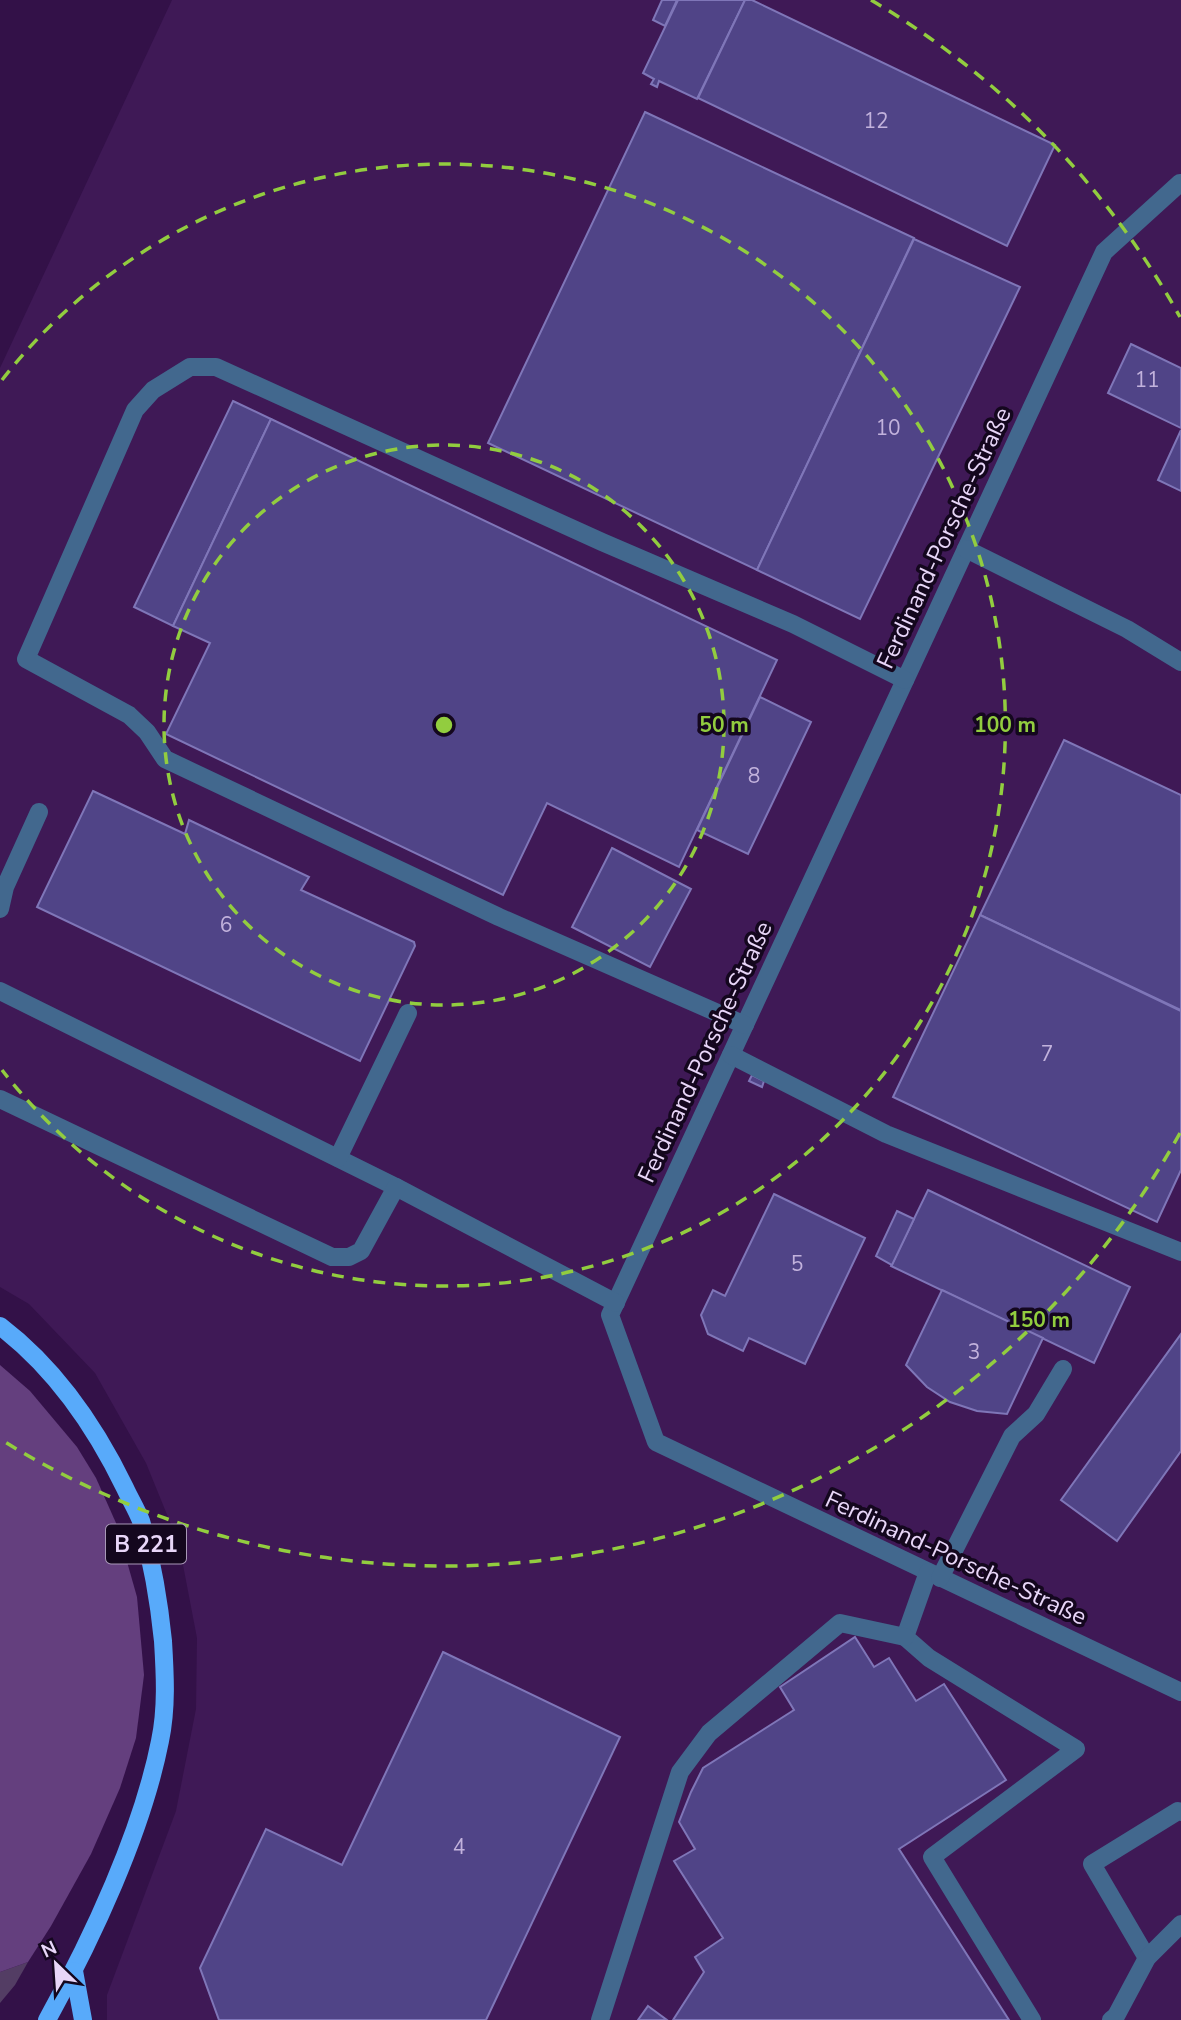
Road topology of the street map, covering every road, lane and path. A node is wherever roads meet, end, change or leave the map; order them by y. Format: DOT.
graph roads {
  1 [pos="1180,183"];
  2 [pos="966,549"];
  3 [pos="1181,662"];
  4 [pos="905,680"];
  5 [pos="39,812"];
  6 [pos="0,909"];
  7 [pos="0,992"];
  8 [pos="408,1013"];
  9 [pos="745,1025"];
  10 [pos="731,1055"];
  11 [pos="0,1099"];
  12 [pos="338,1158"];
  13 [pos="396,1187"];
  14 [pos="1181,1252"];
  15 [pos="616,1303"];
  16 [pos="0,1326"];
  17 [pos="1063,1369"];
  18 [pos="934,1575"];
  19 [pos="905,1637"];
  20 [pos="1181,1692"];
  21 [pos="1181,1812"];
  22 [pos="1181,1924"];
  23 [pos="1147,1958"];
  24 [pos="74,1971"];
  25 [pos="47,2020"];
  26 [pos="83,2020"];
  27 [pos="600,2020"];
  28 [pos="1032,2020"];
  29 [pos="1111,2020"];
  1 -- 2 [label="street, Ferdinand-Porsche-Straße"];
  2 -- 3 [label="street"];
  2 -- 4 [label="street, Ferdinand-Porsche-Straße"];
  4 -- 9 [label="street, Ferdinand-Porsche-Straße"];
  4 -- 9 [label="street"];
  5 -- 6 [label="street"];
  7 -- 12 [label="street"];
  8 -- 12 [label="street"];
  9 -- 10 [label="street, Ferdinand-Porsche-Straße"];
  10 -- 14 [label="street"];
  10 -- 15 [label="street, Ferdinand-Porsche-Straße"];
  11 -- 13 [label="street"];
  12 -- 13 [label="street"];
  13 -- 15 [label="street"];
  15 -- 18 [label="street, Ferdinand-Porsche-Straße"];
  16 -- 24 [label="main road, B 221"];
  17 -- 18 [label="street"];
  18 -- 19 [label="street"];
  18 -- 20 [label="street, Ferdinand-Porsche-Straße"];
  19 -- 27 [label="street"];
  19 -- 28 [label="street"];
  21 -- 23 [label="street"];
  22 -- 23 [label="street"];
  23 -- 29 [label="street"];
  24 -- 25 [label="main road, B 221"];
  24 -- 26 [label="main road"];
}
